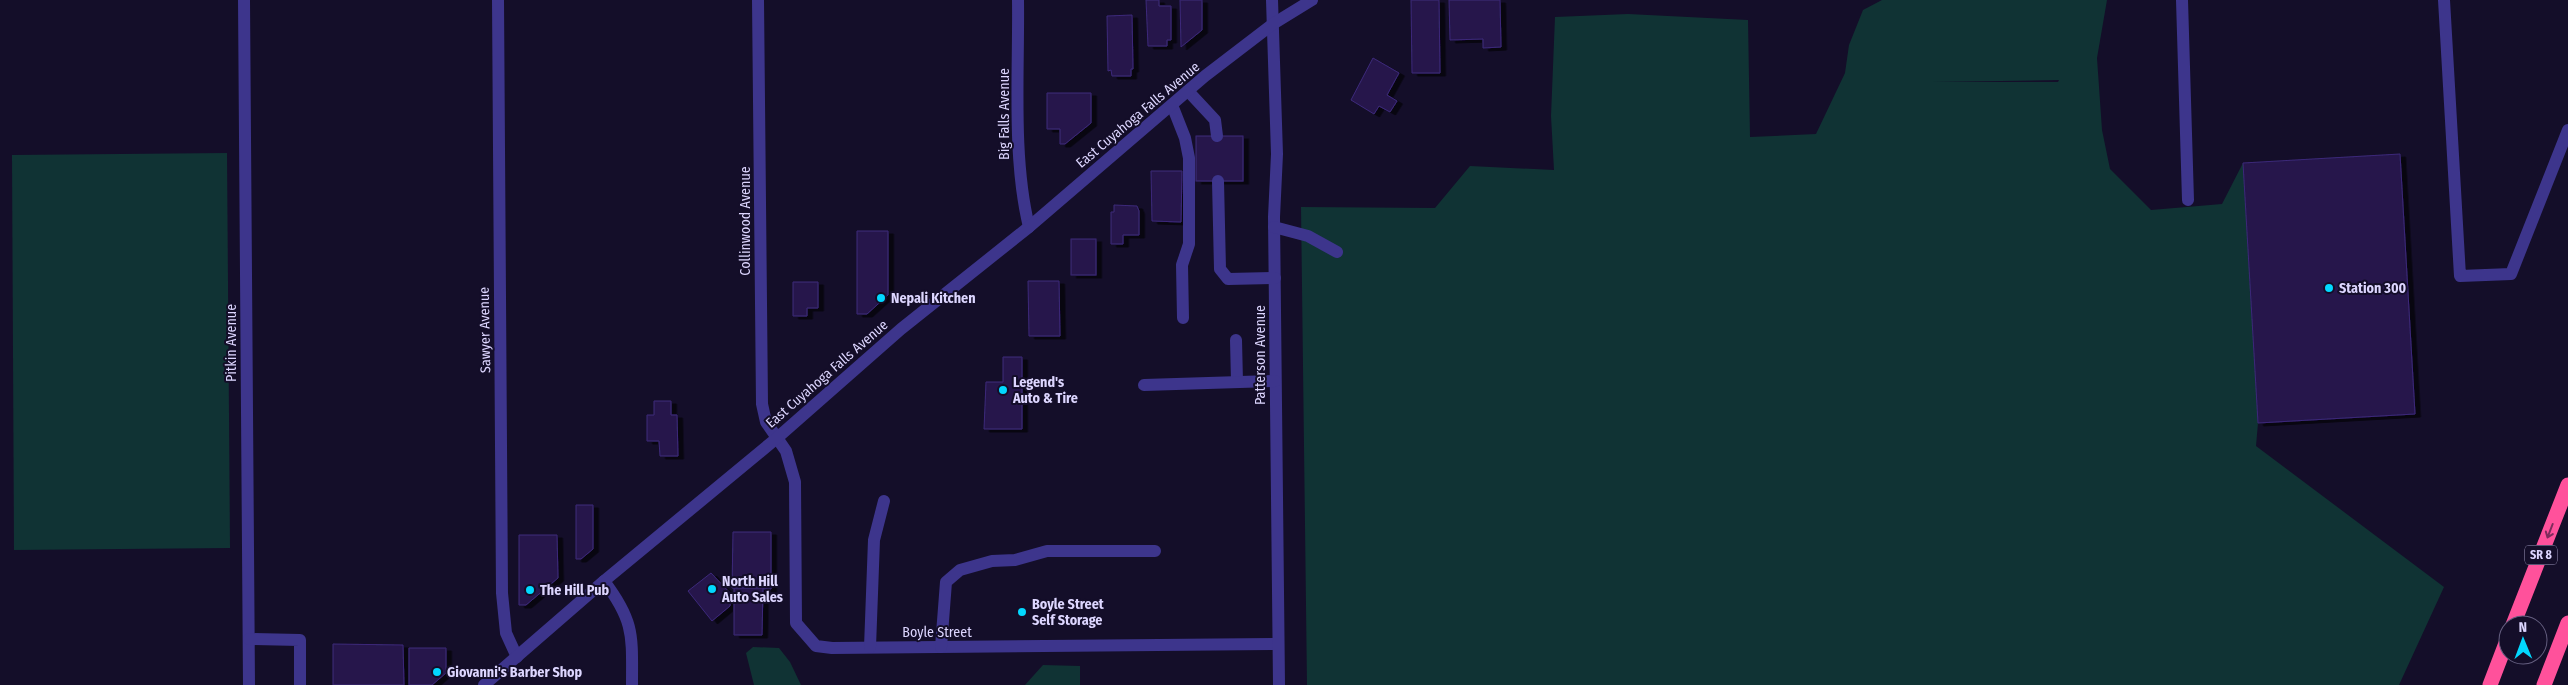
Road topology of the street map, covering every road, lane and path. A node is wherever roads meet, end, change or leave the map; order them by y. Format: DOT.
graph roads {
  1 [pos="244,0"];
  2 [pos="498,0"];
  3 [pos="758,0"];
  4 [pos="1018,0"];
  5 [pos="1272,0"];
  6 [pos="1312,0"];
  7 [pos="2182,0"];
  8 [pos="2444,0"];
  9 [pos="1273,24"];
  10 [pos="1188,91"];
  11 [pos="1172,105"];
  12 [pos="2568,130"];
  13 [pos="1218,136"];
  14 [pos="1218,181"];
  15 [pos="2188,200"];
  16 [pos="1029,227"];
  17 [pos="1274,227"];
  18 [pos="1337,252"];
  19 [pos="1275,278"];
  20 [pos="1183,318"];
  21 [pos="1236,340"];
  22 [pos="1276,381"];
  23 [pos="1237,382"];
  24 [pos="1144,384"];
  25 [pos="777,438"];
  26 [pos="2568,485"];
  27 [pos="884,501"];
  28 [pos="1155,551"];
  29 [pos="604,581"];
  30 [pos="2517,615"];
  31 [pos="2568,623"];
  32 [pos="249,640"];
  33 [pos="1278,644"];
  34 [pos="870,647"];
  35 [pos="941,647"];
  36 [pos="516,657"];
  37 [pos="2498,664"];
  38 [pos="250,685"];
  39 [pos="300,685"];
  40 [pos="484,685"];
  41 [pos="632,685"];
  42 [pos="1279,685"];
  43 [pos="2490,685"];
  44 [pos="2544,685"];
  1 -- 32 [label="street, Pitkin Avenue"];
  2 -- 36 [label="street, Sawyer Avenue"];
  3 -- 25 [label="street, Collinwood Avenue"];
  4 -- 16 [label="street, Big Falls Avenue"];
  5 -- 9 [label="street, Patterson Avenue"];
  6 -- 9 [label="street, East Cuyahoga Falls Avenue"];
  7 -- 15 [label="street"];
  8 -- 12 [label="street"];
  9 -- 10 [label="street, East Cuyahoga Falls Avenue"];
  9 -- 17 [label="street, Patterson Avenue"];
  10 -- 11 [label="street, East Cuyahoga Falls Avenue"];
  10 -- 13 [label="street"];
  11 -- 16 [label="street, East Cuyahoga Falls Avenue"];
  11 -- 20 [label="street"];
  14 -- 19 [label="street"];
  16 -- 25 [label="street, East Cuyahoga Falls Avenue"];
  17 -- 18 [label="street"];
  17 -- 19 [label="street, Patterson Avenue"];
  19 -- 22 [label="street, Patterson Avenue"];
  21 -- 23 [label="street"];
  22 -- 23 [label="street"];
  22 -- 33 [label="street, Patterson Avenue"];
  23 -- 24 [label="street"];
  25 -- 29 [label="street, East Cuyahoga Falls Avenue"];
  25 -- 34 [label="street, Boyle Street"];
  26 -- 30 [label="highway, SR 8, one-way"];
  27 -- 34 [label="street"];
  28 -- 35 [label="street"];
  29 -- 36 [label="street, East Cuyahoga Falls Avenue"];
  29 -- 41 [label="street"];
  31 -- 44 [label="highway"];
  32 -- 38 [label="street, Pitkin Avenue"];
  32 -- 39 [label="street"];
  33 -- 35 [label="street, Boyle Street"];
  33 -- 42 [label="street, Patterson Avenue"];
  34 -- 35 [label="street, Boyle Street"];
  36 -- 40 [label="street, East Cuyahoga Falls Avenue"];
  37 -- 43 [label="highway"];
}
